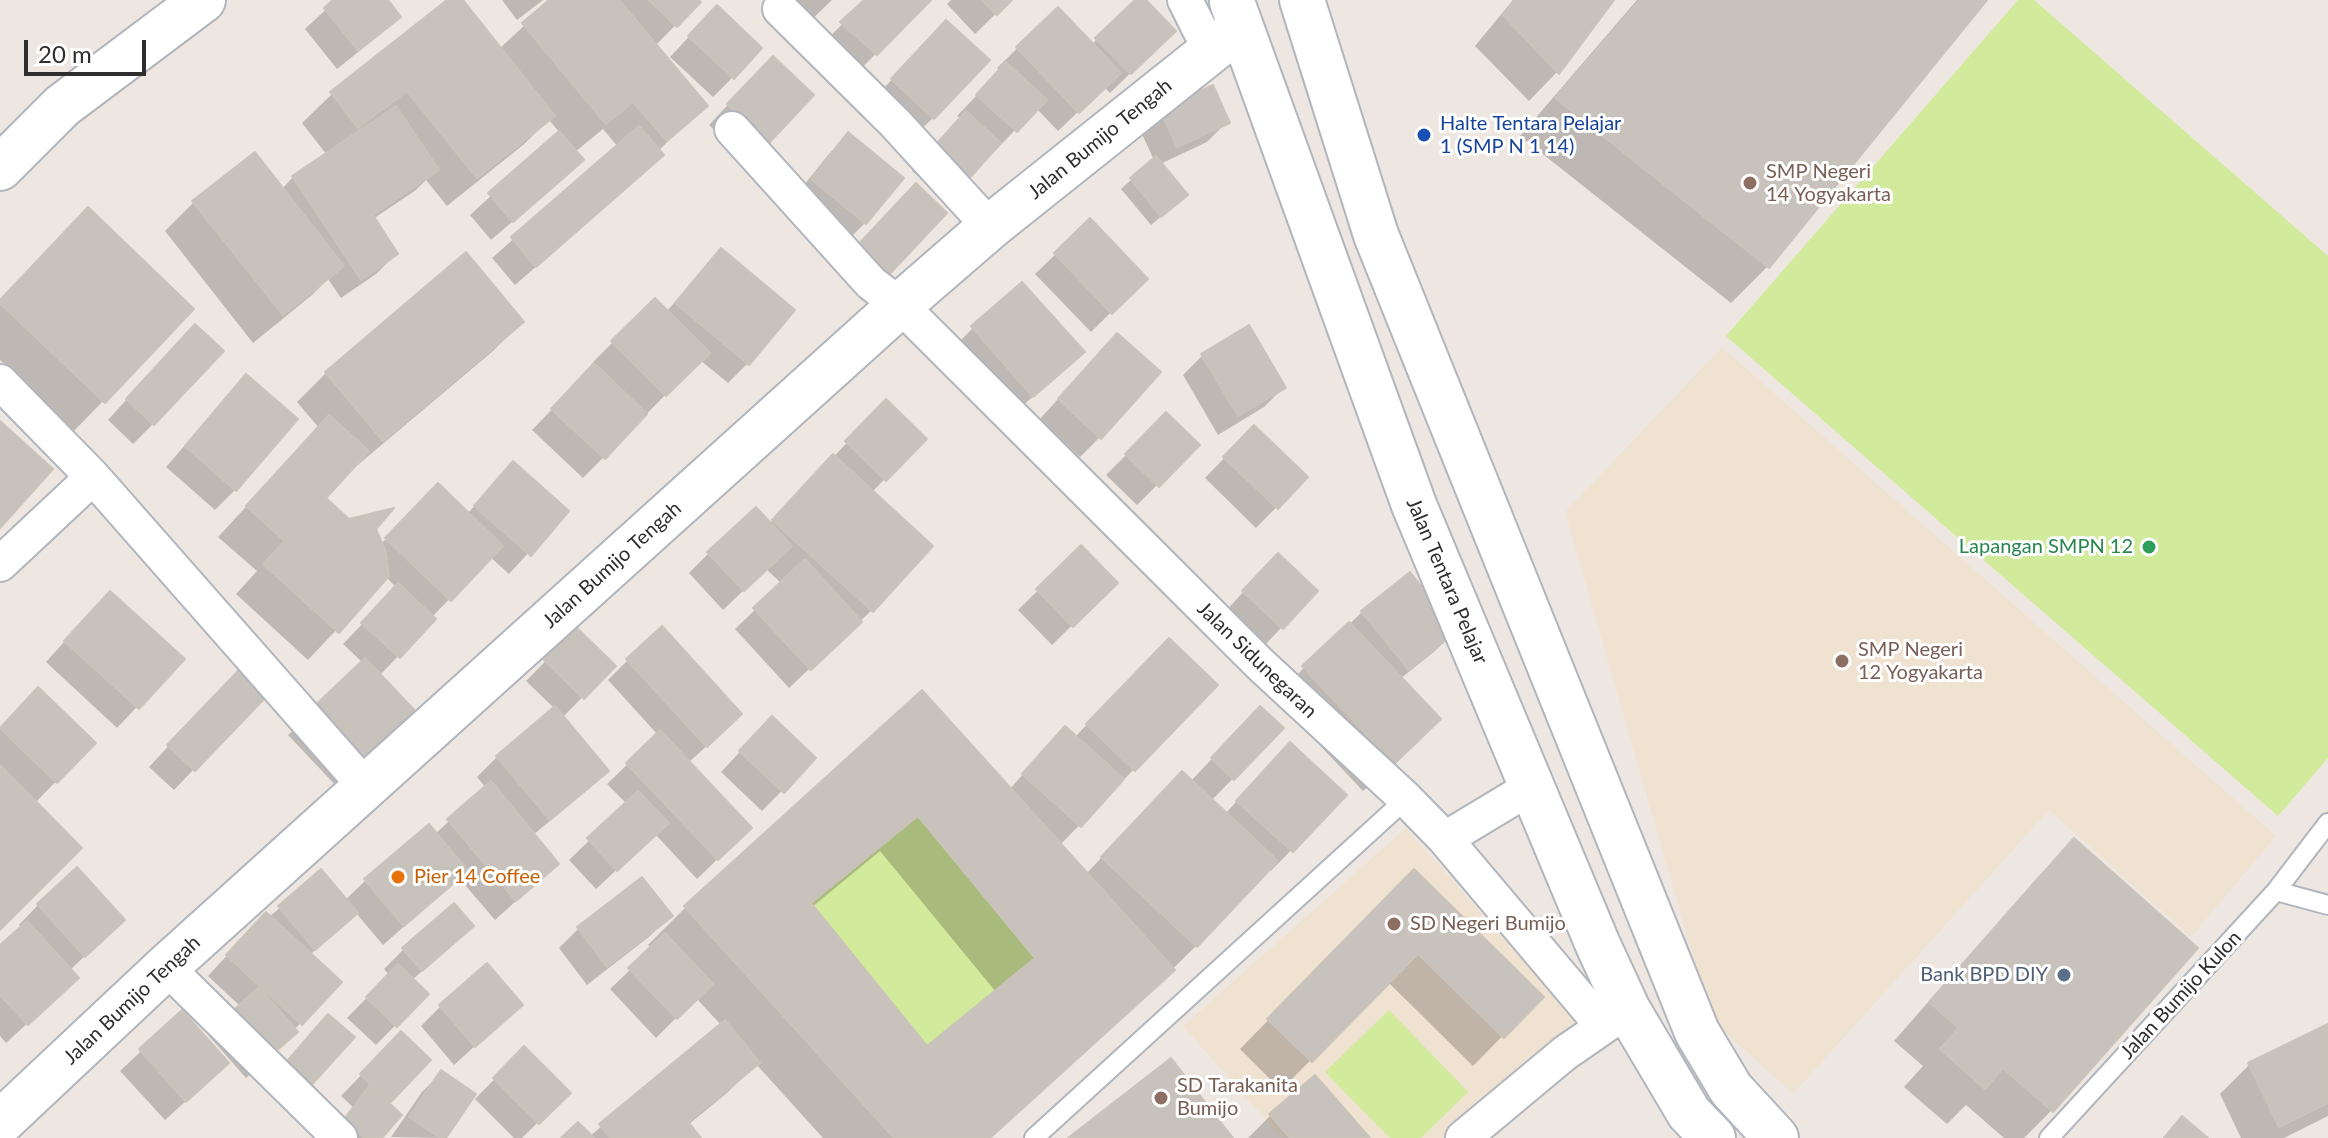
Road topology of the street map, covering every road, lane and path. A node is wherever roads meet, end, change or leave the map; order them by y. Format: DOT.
graph roads {
  1 [pos="203,0"];
  2 [pos="1185,0"];
  3 [pos="1302,0"];
  4 [pos="780,9"];
  5 [pos="1228,26"];
  6 [pos="732,129"];
  7 [pos="0,168"];
  8 [pos="990,227"];
  9 [pos="900,305"];
  10 [pos="0,382"];
  11 [pos="93,477"];
  12 [pos="0,564"];
  13 [pos="365,786"];
  14 [pos="1533,786"];
  15 [pos="1406,799"];
  16 [pos="2328,823"];
  17 [pos="1445,839"];
  18 [pos="2276,891"];
  19 [pos="2328,905"];
  20 [pos="166,967"];
  21 [pos="1615,1018"];
  22 [pos="0,1123"];
  23 [pos="340,1138"];
  24 [pos="1034,1138"];
  25 [pos="1463,1138"];
  26 [pos="1713,1138"];
  27 [pos="1776,1138"];
  28 [pos="2049,1138"];
  1 -- 7 [label="main road"];
  2 -- 5 [label="street"];
  3 -- 27 [label="main road"];
  4 -- 8 [label="street"];
  5 -- 8 [label="main road, Jalan Bumijo Tengah"];
  5 -- 14 [label="main road, Jalan Tentara Pelajar"];
  6 -- 9 [label="street, Jalan Sidunegaran"];
  8 -- 9 [label="main road, Jalan Bumijo Tengah"];
  9 -- 13 [label="main road, Jalan Bumijo Tengah"];
  9 -- 15 [label="street, Jalan Sidunegaran"];
  10 -- 11 [label="street"];
  11 -- 12 [label="street"];
  11 -- 13 [label="street"];
  13 -- 20 [label="main road, Jalan Bumijo Tengah"];
  14 -- 17 [label="street"];
  14 -- 21 [label="main road, Jalan Tentara Pelajar"];
  15 -- 17 [label="street, Jalan Sidunegaran"];
  15 -- 24 [label="lane"];
  16 -- 18 [label="lane, Jalan Bumijo Kulon"];
  17 -- 21 [label="street, Jalan Sidunegaran"];
  18 -- 19 [label="lane"];
  18 -- 28 [label="lane, Jalan Bumijo Kulon"];
  20 -- 22 [label="main road, Jalan Bumijo Tengah"];
  20 -- 23 [label="street"];
  21 -- 25 [label="street"];
  21 -- 26 [label="main road, Jalan Tentara Pelajar"];
}
